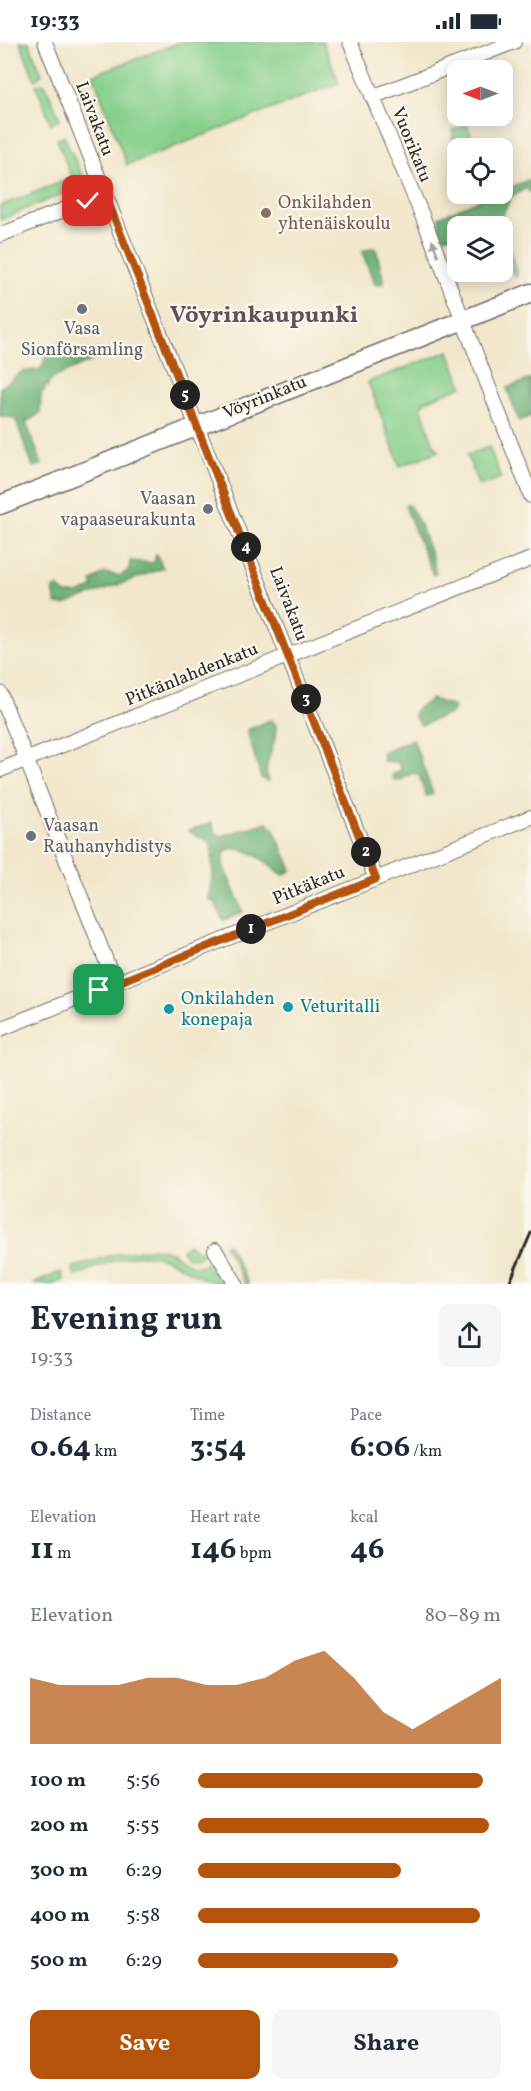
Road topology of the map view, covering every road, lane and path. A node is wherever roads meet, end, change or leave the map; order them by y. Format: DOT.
graph roads {
  1 [pos="45,42"];
  2 [pos="350,42"];
  3 [pos="514,42"];
  4 [pos="372,97"];
  5 [pos="105,194"];
  6 [pos="0,235"];
  7 [pos="531,293"];
  8 [pos="462,321"];
  9 [pos="197,426"];
  10 [pos="531,496"];
  11 [pos="0,505"];
  12 [pos="531,559"];
  13 [pos="288,656"];
  14 [pos="0,693"];
  15 [pos="26,760"];
  16 [pos="0,770"];
  17 [pos="531,817"];
  18 [pos="376,879"];
  19 [pos="115,984"];
  20 [pos="0,1029"];
  21 [pos="215,1250"];
  22 [pos="236,1284"];
  1 -- 5 [label="street, Laivakatu"];
  2 -- 4 [label="street, Vuorikatu"];
  3 -- 4 [label="street"];
  8 -- 4 [label="street, Vuorikatu, one-way"];
  5 -- 6 [label="street"];
  5 -- 9 [label="street, Laivakatu"];
  7 -- 8 [label="main road, Vöyrinkatu"];
  8 -- 9 [label="main road, Vöyrinkatu"];
  8 -- 10 [label="street, Vuorikatu"];
  9 -- 11 [label="main road, Vöyrinkatu"];
  9 -- 13 [label="street, Laivakatu"];
  12 -- 13 [label="street, Pitkänlahdenkatu"];
  13 -- 15 [label="street, Pitkänlahdenkatu"];
  13 -- 18 [label="street, Laivakatu"];
  14 -- 15 [label="street"];
  15 -- 16 [label="street, Pitkänlahdenkatu"];
  15 -- 19 [label="street"];
  17 -- 18 [label="street, Pitkäkatu"];
  18 -- 19 [label="street, Pitkäkatu"];
  19 -- 20 [label="street, Pitkäkatu"];
  21 -- 22 [label="street"];
}
